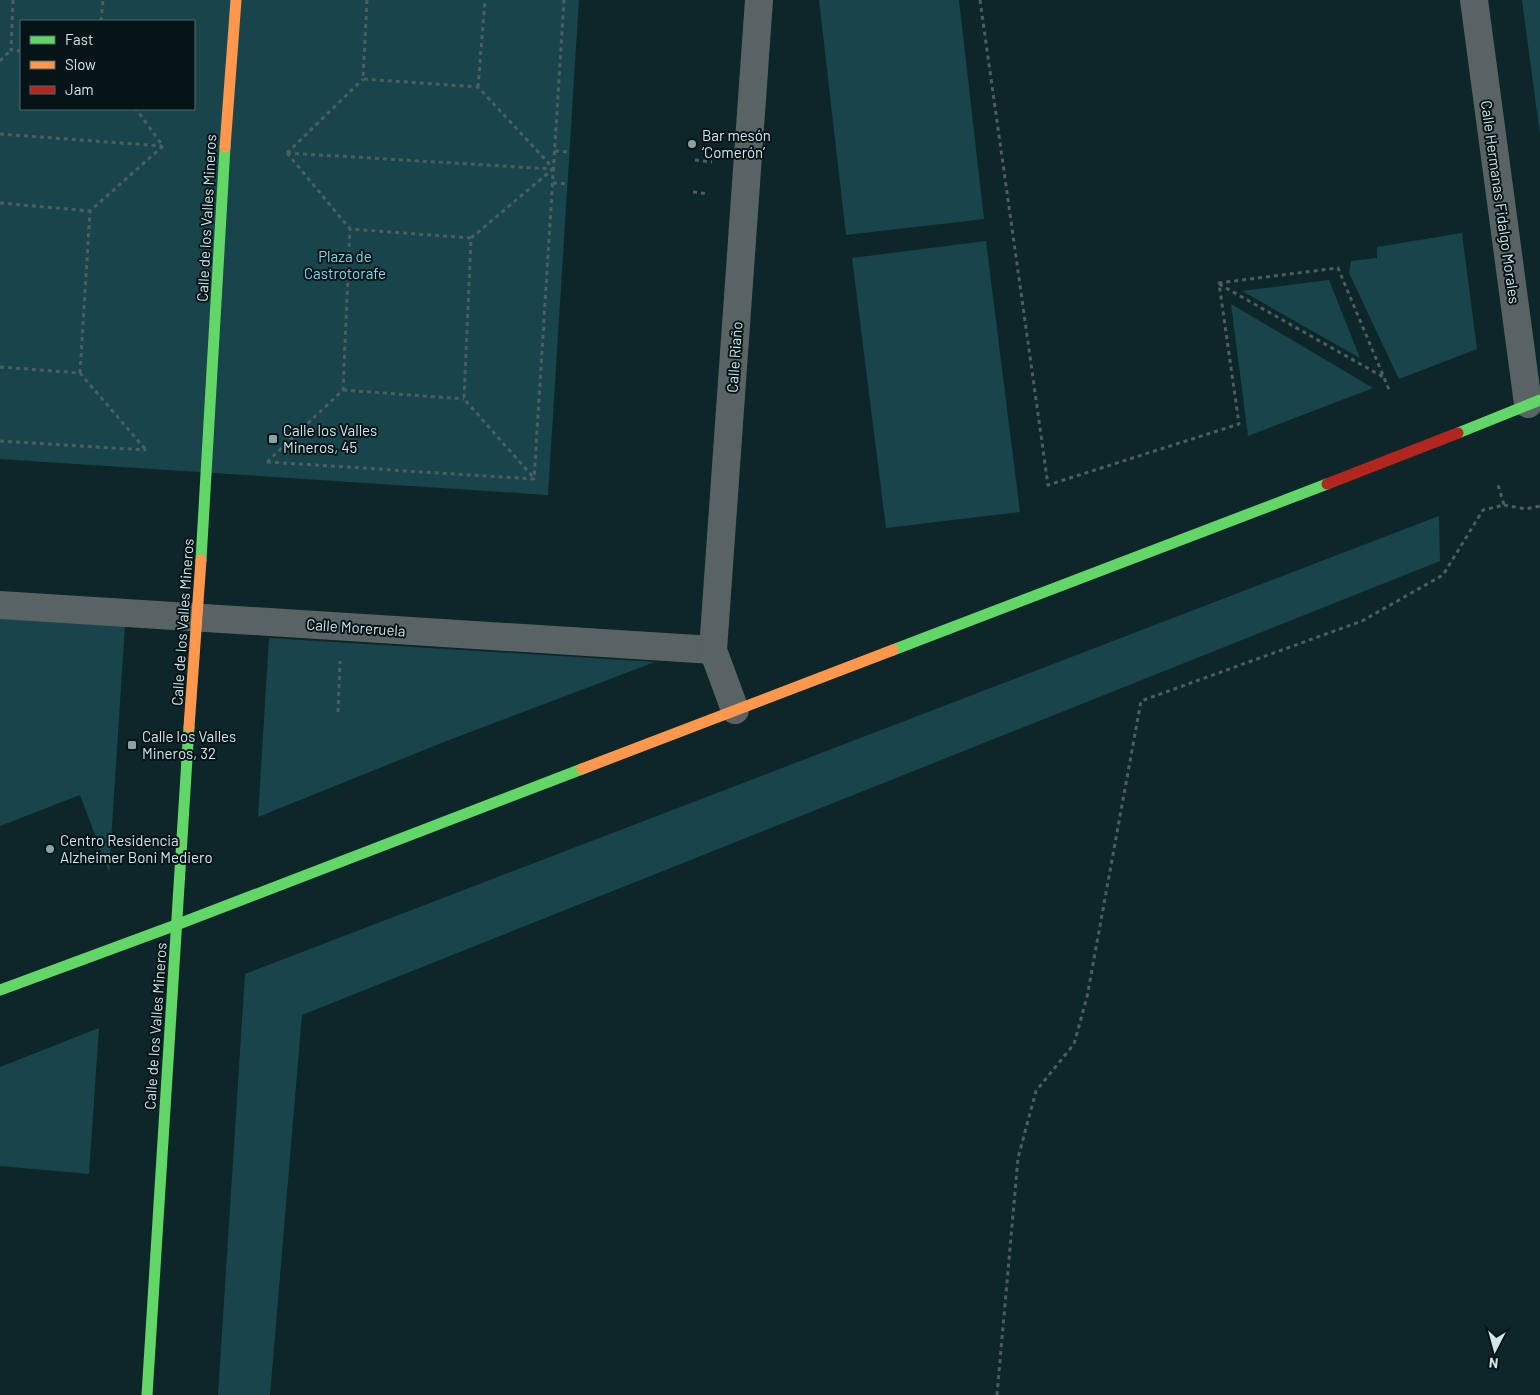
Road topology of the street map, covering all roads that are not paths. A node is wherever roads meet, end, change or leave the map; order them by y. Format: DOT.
graph roads {
  1 [pos="236,0"];
  2 [pos="759,0"];
  3 [pos="1474,0"];
  4 [pos="1534,402"];
  5 [pos="0,605"];
  6 [pos="198,618"];
  7 [pos="713,650"];
  8 [pos="736,710"];
  9 [pos="176,925"];
  10 [pos="0,990"];
  11 [pos="147,1395"];
  1 -- 6 [label="main road, Calle de los Valles Mineros"];
  2 -- 7 [label="street, Calle Riaño"];
  3 -- 4 [label="street, Calle Hermanas Fidalgo Morales"];
  4 -- 8 [label="main road"];
  5 -- 6 [label="street, Calle Moreruela"];
  6 -- 7 [label="street, Calle Moreruela"];
  6 -- 9 [label="main road, Calle de los Valles Mineros"];
  7 -- 8 [label="street, Calle Riaño"];
  8 -- 9 [label="main road"];
  9 -- 10 [label="main road"];
  9 -- 11 [label="main road, Calle de los Valles Mineros"];
}
